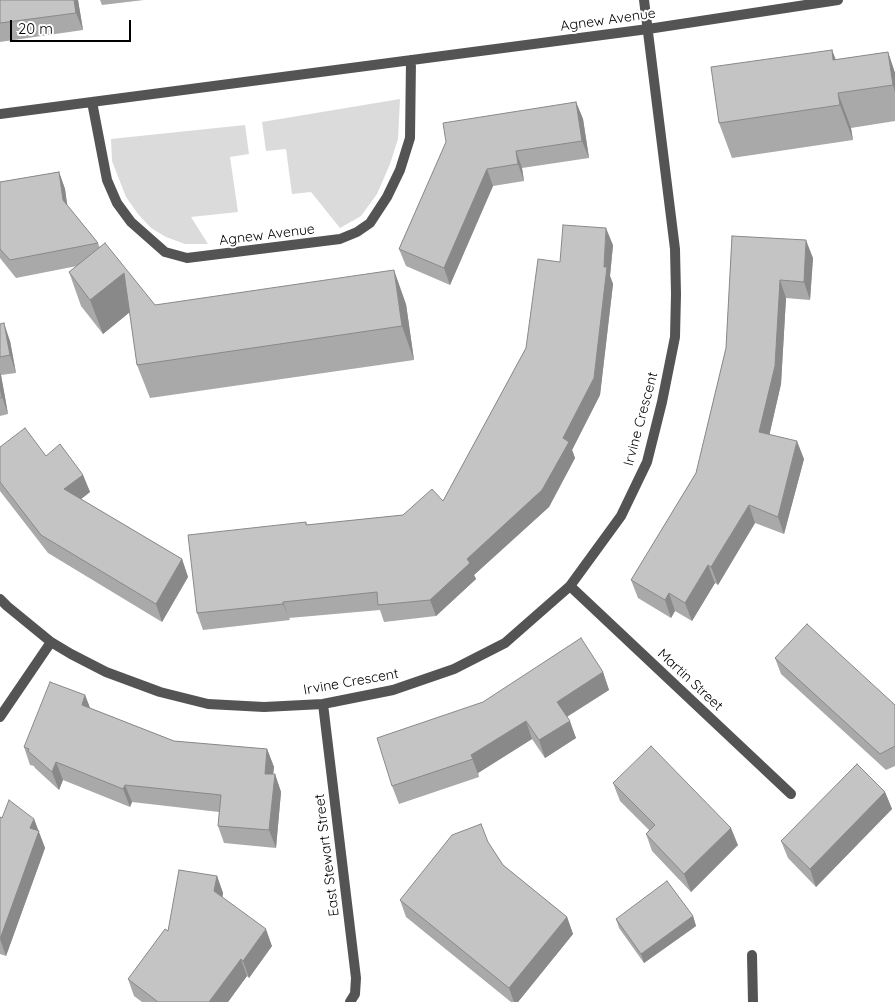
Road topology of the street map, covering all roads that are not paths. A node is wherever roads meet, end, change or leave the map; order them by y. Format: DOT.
graph roads {
  1 [pos="644,0"];
  2 [pos="838,0"];
  3 [pos="648,29"];
  4 [pos="411,60"];
  5 [pos="92,102"];
  6 [pos="0,114"];
  7 [pos="570,586"];
  8 [pos="0,599"];
  9 [pos="51,642"];
  10 [pos="322,704"];
  11 [pos="0,717"];
  12 [pos="791,794"];
  13 [pos="752,955"];
  14 [pos="350,1002"];
  15 [pos="753,1002"];
  1 -- 3 [label="street, Irvine Crescent"];
  2 -- 3 [label="street, Agnew Avenue"];
  3 -- 4 [label="street, Agnew Avenue"];
  3 -- 7 [label="street, Irvine Crescent"];
  4 -- 5 [label="street, Agnew Avenue"];
  4 -- 5 [label="street, Agnew Avenue"];
  5 -- 6 [label="street, Agnew Avenue"];
  7 -- 10 [label="street, Irvine Crescent"];
  7 -- 12 [label="street, Martin Street"];
  8 -- 9 [label="street, Irvine Crescent"];
  9 -- 10 [label="street, Irvine Crescent"];
  9 -- 11 [label="street"];
  10 -- 14 [label="street, East Stewart Street"];
  13 -- 15 [label="street"];
}
